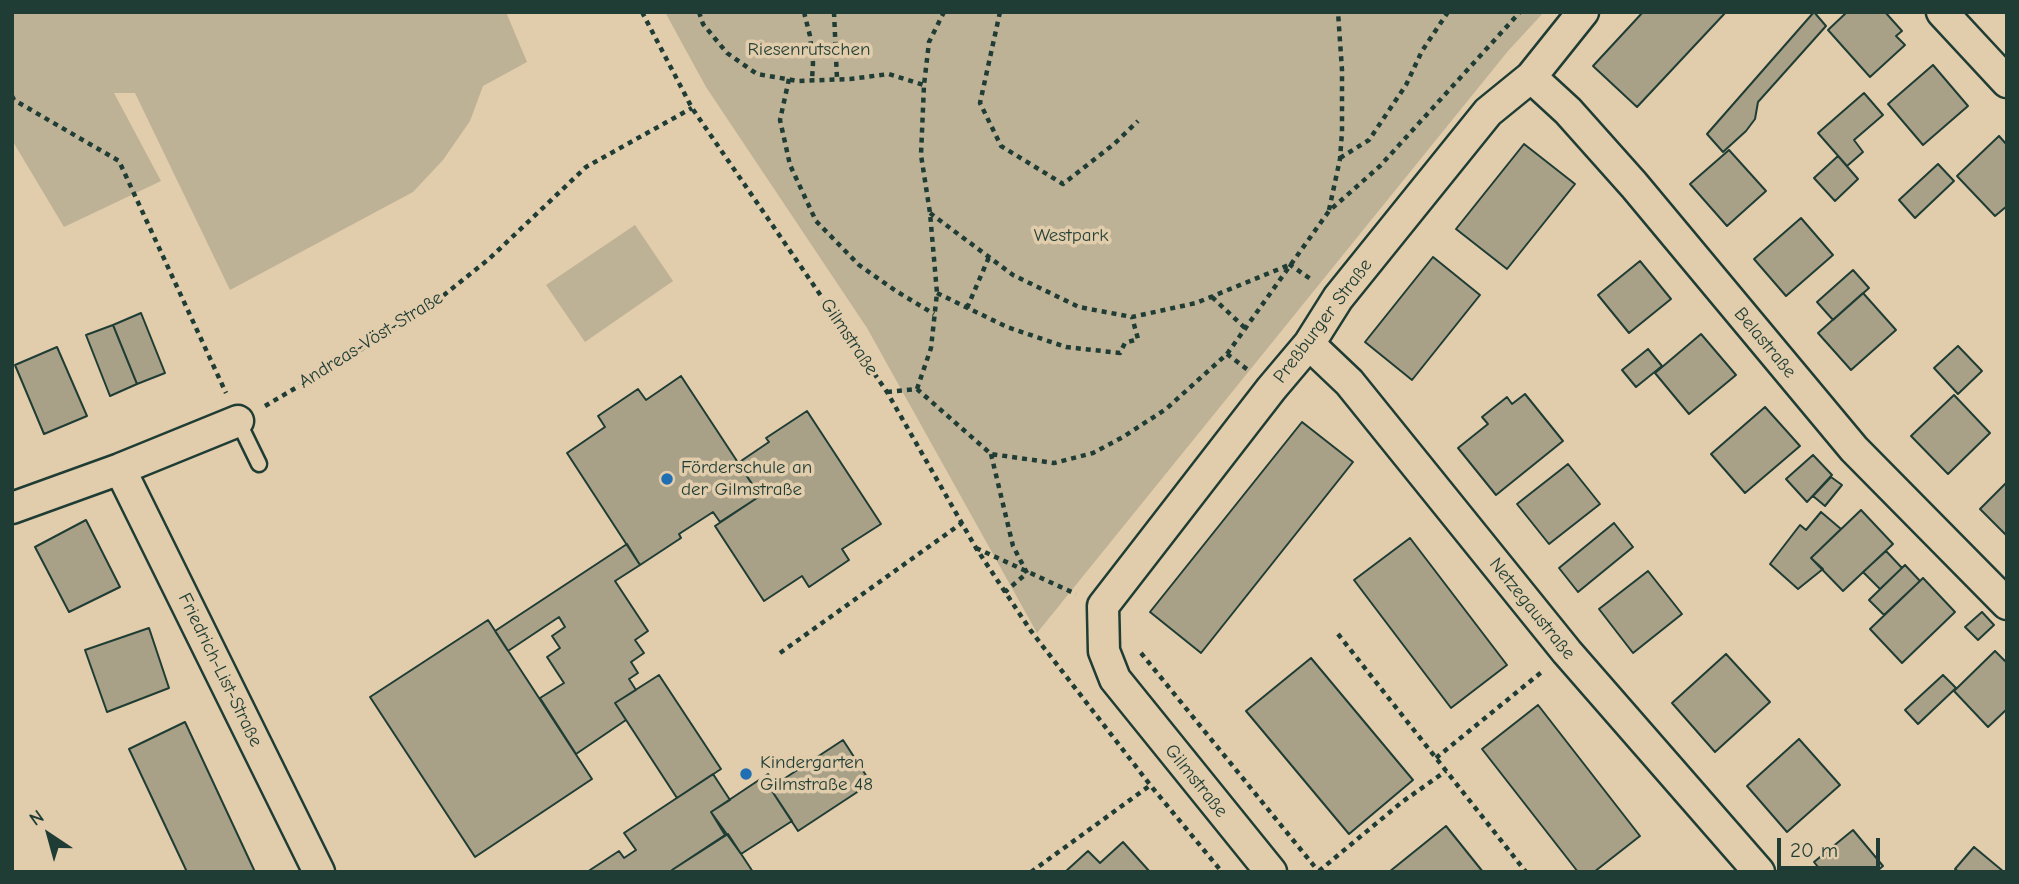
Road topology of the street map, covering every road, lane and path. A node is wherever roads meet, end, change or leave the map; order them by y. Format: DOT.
graph roads {
  1 [pos="642,12"];
  2 [pos="699,12"];
  3 [pos="803,12"];
  4 [pos="834,12"];
  5 [pos="944,12"];
  6 [pos="1000,12"];
  7 [pos="1338,12"];
  8 [pos="1448,12"];
  9 [pos="1520,12"];
  10 [pos="1583,12"];
  11 [pos="1942,12"];
  12 [pos="1531,77"];
  13 [pos="789,79"];
  14 [pos="837,79"];
  15 [pos="812,80"];
  16 [pos="2007,82"];
  17 [pos="924,85"];
  18 [pos="13,99"];
  19 [pos="692,108"];
  20 [pos="1138,121"];
  21 [pos="1340,159"];
  22 [pos="1329,211"];
  23 [pos="930,213"];
  24 [pos="989,257"];
  25 [pos="1289,264"];
  26 [pos="937,293"];
  27 [pos="1212,297"];
  28 [pos="967,308"];
  29 [pos="934,314"];
  30 [pos="1132,317"];
  31 [pos="1245,328"];
  32 [pos="1309,344"];
  33 [pos="916,389"];
  34 [pos="887,392"];
  35 [pos="239,421"];
  36 [pos="991,454"];
  37 [pos="258,464"];
  38 [pos="120,469"];
  39 [pos="12,508"];
  40 [pos="962,523"];
  41 [pos="976,548"];
  42 [pos="1027,573"];
  43 [pos="1005,592"];
  44 [pos="2007,604"];
  45 [pos="1102,606"];
  46 [pos="1338,634"];
  47 [pos="1137,648"];
  48 [pos="1567,652"];
  49 [pos="780,653"];
  50 [pos="1436,758"];
  51 [pos="1446,771"];
  52 [pos="1138,795"];
  53 [pos="1319,871"];
  54 [pos="319,872"];
  55 [pos="1031,872"];
  56 [pos="1222,872"];
  57 [pos="1270,872"];
  58 [pos="1526,872"];
  59 [pos="1759,872"];
  1 -- 19 [label="path, Gilmstraße"];
  2 -- 13 [label="path"];
  3 -- 15 [label="path"];
  4 -- 14 [label="path"];
  5 -- 17 [label="path"];
  6 -- 20 [label="path"];
  7 -- 21 [label="path"];
  8 -- 21 [label="path"];
  9 -- 22 [label="path"];
  10 -- 12 [label="street, Preßburger Straße"];
  11 -- 16 [label="street"];
  12 -- 32 [label="street, Preßburger Straße"];
  12 -- 44 [label="street, Belastraße"];
  13 -- 15 [label="path"];
  13 -- 29 [label="path"];
  14 -- 15 [label="path"];
  14 -- 17 [label="path"];
  17 -- 23 [label="path"];
  18 -- 35 [label="path"];
  19 -- 34 [label="path, Gilmstraße"];
  19 -- 35 [label="path, Andreas-Vöst-Straße"];
  21 -- 22 [label="path"];
  22 -- 25 [label="path"];
  23 -- 24 [label="path"];
  23 -- 26 [label="path"];
  24 -- 28 [label="path"];
  24 -- 30 [label="path"];
  25 -- 27 [label="path"];
  25 -- 31 [label="path"];
  26 -- 28 [label="path"];
  26 -- 29 [label="path"];
  27 -- 30 [label="path"];
  27 -- 31 [label="path"];
  28 -- 30 [label="path"];
  29 -- 33 [label="path"];
  31 -- 36 [label="path"];
  32 -- 45 [label="street, Preßburger Straße"];
  32 -- 48 [label="street, Netzegaustraße"];
  33 -- 34 [label="path"];
  33 -- 36 [label="path"];
  34 -- 40 [label="path, Gilmstraße"];
  35 -- 37 [label="lane"];
  35 -- 38 [label="street"];
  36 -- 42 [label="path"];
  38 -- 39 [label="street"];
  38 -- 54 [label="street, Friedrich-List-Straße"];
  40 -- 41 [label="path, Gilmstraße"];
  40 -- 49 [label="path"];
  41 -- 42 [label="path"];
  41 -- 43 [label="path, Gilmstraße"];
  42 -- 43 [label="path"];
  42 -- 45 [label="path"];
  43 -- 56 [label="path, Gilmstraße"];
  45 -- 57 [label="street, Gilmstraße"];
  46 -- 50 [label="path"];
  47 -- 53 [label="path"];
  48 -- 50 [label="path"];
  48 -- 59 [label="street, Netzegaustraße"];
  50 -- 51 [label="path"];
  51 -- 53 [label="path"];
  51 -- 58 [label="path"];
  52 -- 55 [label="path"];
}
